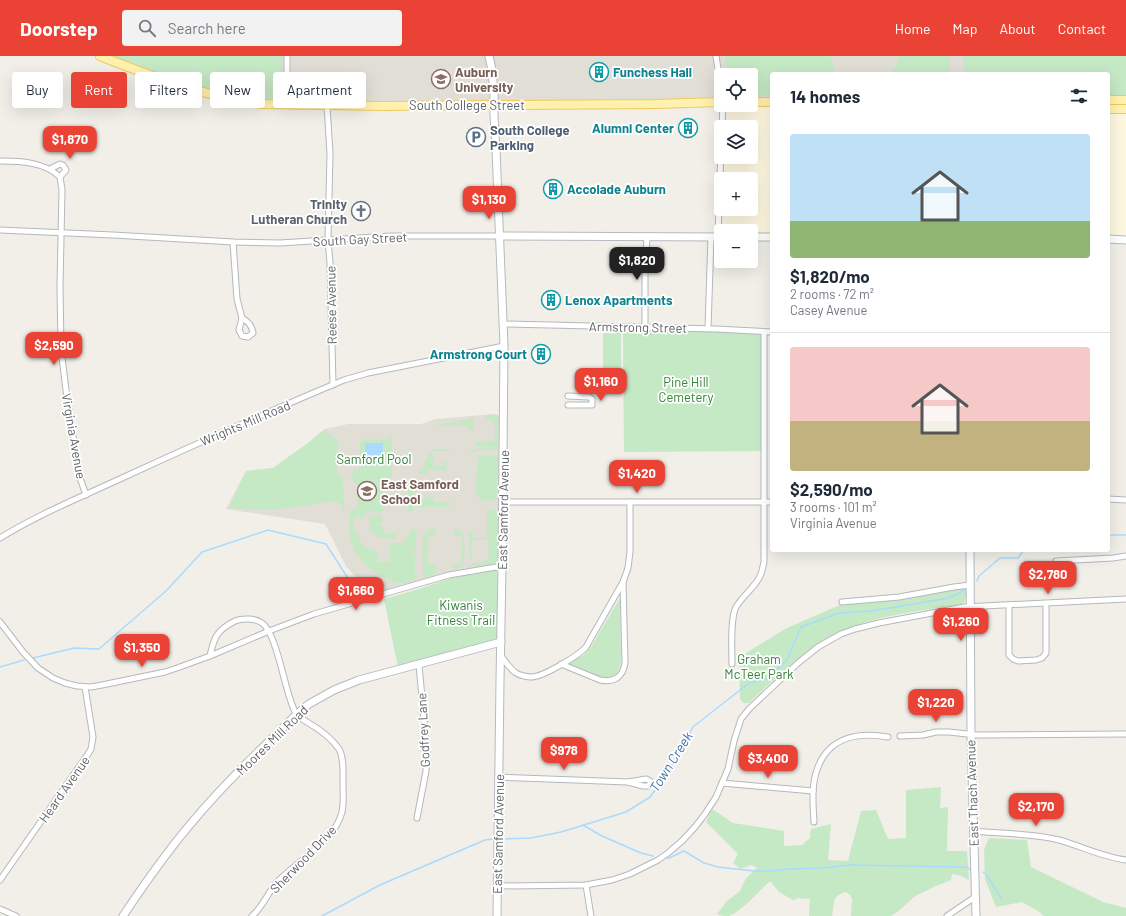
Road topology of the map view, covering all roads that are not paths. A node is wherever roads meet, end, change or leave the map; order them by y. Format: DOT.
graph roads {
  1 [pos="100,56"];
  2 [pos="287,56"];
  3 [pos="489,56"];
  4 [pos="716,56"];
  5 [pos="718,68"];
  6 [pos="287,72"];
  7 [pos="1110,100"];
  8 [pos="1126,100"];
  9 [pos="714,102"];
  10 [pos="758,102"];
  11 [pos="770,102"];
  12 [pos="273,104"];
  13 [pos="494,105"];
  14 [pos="366,106"];
  15 [pos="327,108"];
  16 [pos="1110,109"];
  17 [pos="1126,109"];
  18 [pos="0,161"];
  19 [pos="720,164"];
  20 [pos="50,169"];
  21 [pos="60,177"];
  22 [pos="718,224"];
  23 [pos="0,230"];
  24 [pos="60,232"];
  25 [pos="499,236"];
  26 [pos="647,237"];
  27 [pos="714,237"];
  28 [pos="758,237"];
  29 [pos="770,237"];
  30 [pos="1110,239"];
  31 [pos="328,240"];
  32 [pos="1126,240"];
  33 [pos="233,242"];
  34 [pos="714,268"];
  35 [pos="242,318"];
  36 [pos="503,324"];
  37 [pos="644,328"];
  38 [pos="708,329"];
  39 [pos="764,332"];
  40 [pos="770,332"];
  41 [pos="504,346"];
  42 [pos="333,385"];
  43 [pos="568,396"];
  44 [pos="568,405"];
  45 [pos="86,495"];
  46 [pos="1110,499"];
  47 [pos="1126,500"];
  48 [pos="503,502"];
  49 [pos="630,502"];
  50 [pos="763,502"];
  51 [pos="770,502"];
  52 [pos="0,538"];
  53 [pos="970,552"];
  54 [pos="1126,556"];
  55 [pos="1056,561"];
  56 [pos="502,566"];
  57 [pos="623,582"];
  58 [pos="970,585"];
  59 [pos="1126,599"];
  60 [pos="842,602"];
  61 [pos="1046,604"];
  62 [pos="1009,605"];
  63 [pos="971,607"];
  64 [pos="0,622"];
  65 [pos="269,631"];
  66 [pos="501,642"];
  67 [pos="210,656"];
  68 [pos="501,656"];
  69 [pos="419,664"];
  70 [pos="561,664"];
  71 [pos="732,664"];
  72 [pos="85,687"];
  73 [pos="296,715"];
  74 [pos="971,734"];
  75 [pos="1126,734"];
  76 [pos="900,736"];
  77 [pos="888,737"];
  78 [pos="498,777"];
  79 [pos="628,782"];
  80 [pos="722,783"];
  81 [pos="813,791"];
  82 [pos="417,818"];
  83 [pos="814,822"];
  84 [pos="973,831"];
  85 [pos="1126,860"];
  86 [pos="0,880"];
  87 [pos="586,885"];
  88 [pos="497,886"];
  89 [pos="975,896"];
  90 [pos="0,908"];
  91 [pos="16,916"];
  92 [pos="123,916"];
  93 [pos="252,916"];
  94 [pos="497,916"];
  95 [pos="592,916"];
  96 [pos="947,916"];
  97 [pos="976,916"];
  1 -- 12 [label="main road, South College Street"];
  2 -- 6 [label="street"];
  3 -- 13 [label="street, East Samford Avenue"];
  4 -- 5 [label="street"];
  7 -- 8 [label="main road"];
  9 -- 13 [label="main road, South College Street"];
  10 -- 11 [label="main road"];
  13 -- 14 [label="main road, South College Street"];
  13 -- 25 [label="street, East Samford Avenue"];
  15 -- 31 [label="street, Reese Avenue"];
  16 -- 17 [label="main road"];
  18 -- 20 [label="street"];
  19 -- 22 [label="street"];
  20 -- 21 [label="street"];
  20 -- 21 [label="street, Virginia Avenue"];
  21 -- 24 [label="street, Virginia Avenue"];
  23 -- 24 [label="street, South Gay Street"];
  24 -- 33 [label="street, South Gay Street"];
  24 -- 45 [label="street, Virginia Avenue"];
  25 -- 26 [label="street, South Gay Street"];
  25 -- 31 [label="street, South Gay Street"];
  25 -- 36 [label="street, East Samford Avenue"];
  26 -- 27 [label="street, South Gay Street"];
  26 -- 37 [label="street"];
  28 -- 29 [label="street"];
  30 -- 32 [label="street"];
  31 -- 33 [label="street, South Gay Street"];
  31 -- 42 [label="street, Reese Avenue"];
  33 -- 35 [label="street"];
  34 -- 38 [label="street"];
  36 -- 37 [label="street, Armstrong Street"];
  36 -- 41 [label="street, East Samford Avenue"];
  37 -- 38 [label="street, Armstrong Street"];
  38 -- 39 [label="street, Armstrong Street"];
  39 -- 40 [label="street, Armstrong Street"];
  39 -- 50 [label="street"];
  41 -- 42 [label="street, Wrights Mill Road"];
  41 -- 48 [label="street, East Samford Avenue"];
  42 -- 45 [label="street, Wrights Mill Road"];
  43 -- 44 [label="street"];
  45 -- 52 [label="street, Wrights Mill Road"];
  46 -- 47 [label="street"];
  48 -- 49 [label="street"];
  48 -- 56 [label="street, East Samford Avenue"];
  49 -- 50 [label="street"];
  49 -- 57 [label="street"];
  50 -- 51 [label="street"];
  50 -- 71 [label="street"];
  53 -- 58 [label="street, East Thach Avenue"];
  54 -- 55 [label="street"];
  56 -- 65 [label="street"];
  56 -- 66 [label="street, East Samford Avenue"];
  57 -- 70 [label="street"];
  57 -- 70 [label="street"];
  58 -- 60 [label="street"];
  58 -- 63 [label="street, East Thach Avenue"];
  59 -- 61 [label="street"];
  61 -- 62 [label="street"];
  61 -- 62 [label="street"];
  62 -- 63 [label="street"];
  63 -- 74 [label="street, East Thach Avenue"];
  63 -- 80 [label="street"];
  64 -- 72 [label="street"];
  65 -- 67 [label="street"];
  65 -- 67 [label="street"];
  65 -- 73 [label="street"];
  66 -- 68 [label="street, East Samford Avenue"];
  66 -- 69 [label="street, Moores Mill Road"];
  67 -- 72 [label="street"];
  68 -- 70 [label="street"];
  68 -- 78 [label="street, East Samford Avenue"];
  69 -- 73 [label="street, Moores Mill Road"];
  69 -- 82 [label="street, Godfrey Lane"];
  72 -- 86 [label="street, Heard Avenue"];
  73 -- 92 [label="street, Moores Mill Road"];
  73 -- 93 [label="street, Sherwood Drive"];
  74 -- 75 [label="street"];
  74 -- 76 [label="street"];
  74 -- 84 [label="street, East Thach Avenue"];
  77 -- 81 [label="street"];
  78 -- 79 [label="street"];
  78 -- 88 [label="street, East Samford Avenue"];
  80 -- 81 [label="street"];
  80 -- 87 [label="street"];
  81 -- 83 [label="street"];
  84 -- 85 [label="street"];
  84 -- 89 [label="street, East Thach Avenue"];
  87 -- 88 [label="street"];
  87 -- 95 [label="street"];
  88 -- 94 [label="street, East Samford Avenue"];
  89 -- 96 [label="street"];
  89 -- 97 [label="street, East Thach Avenue"];
  90 -- 91 [label="street"];
}
